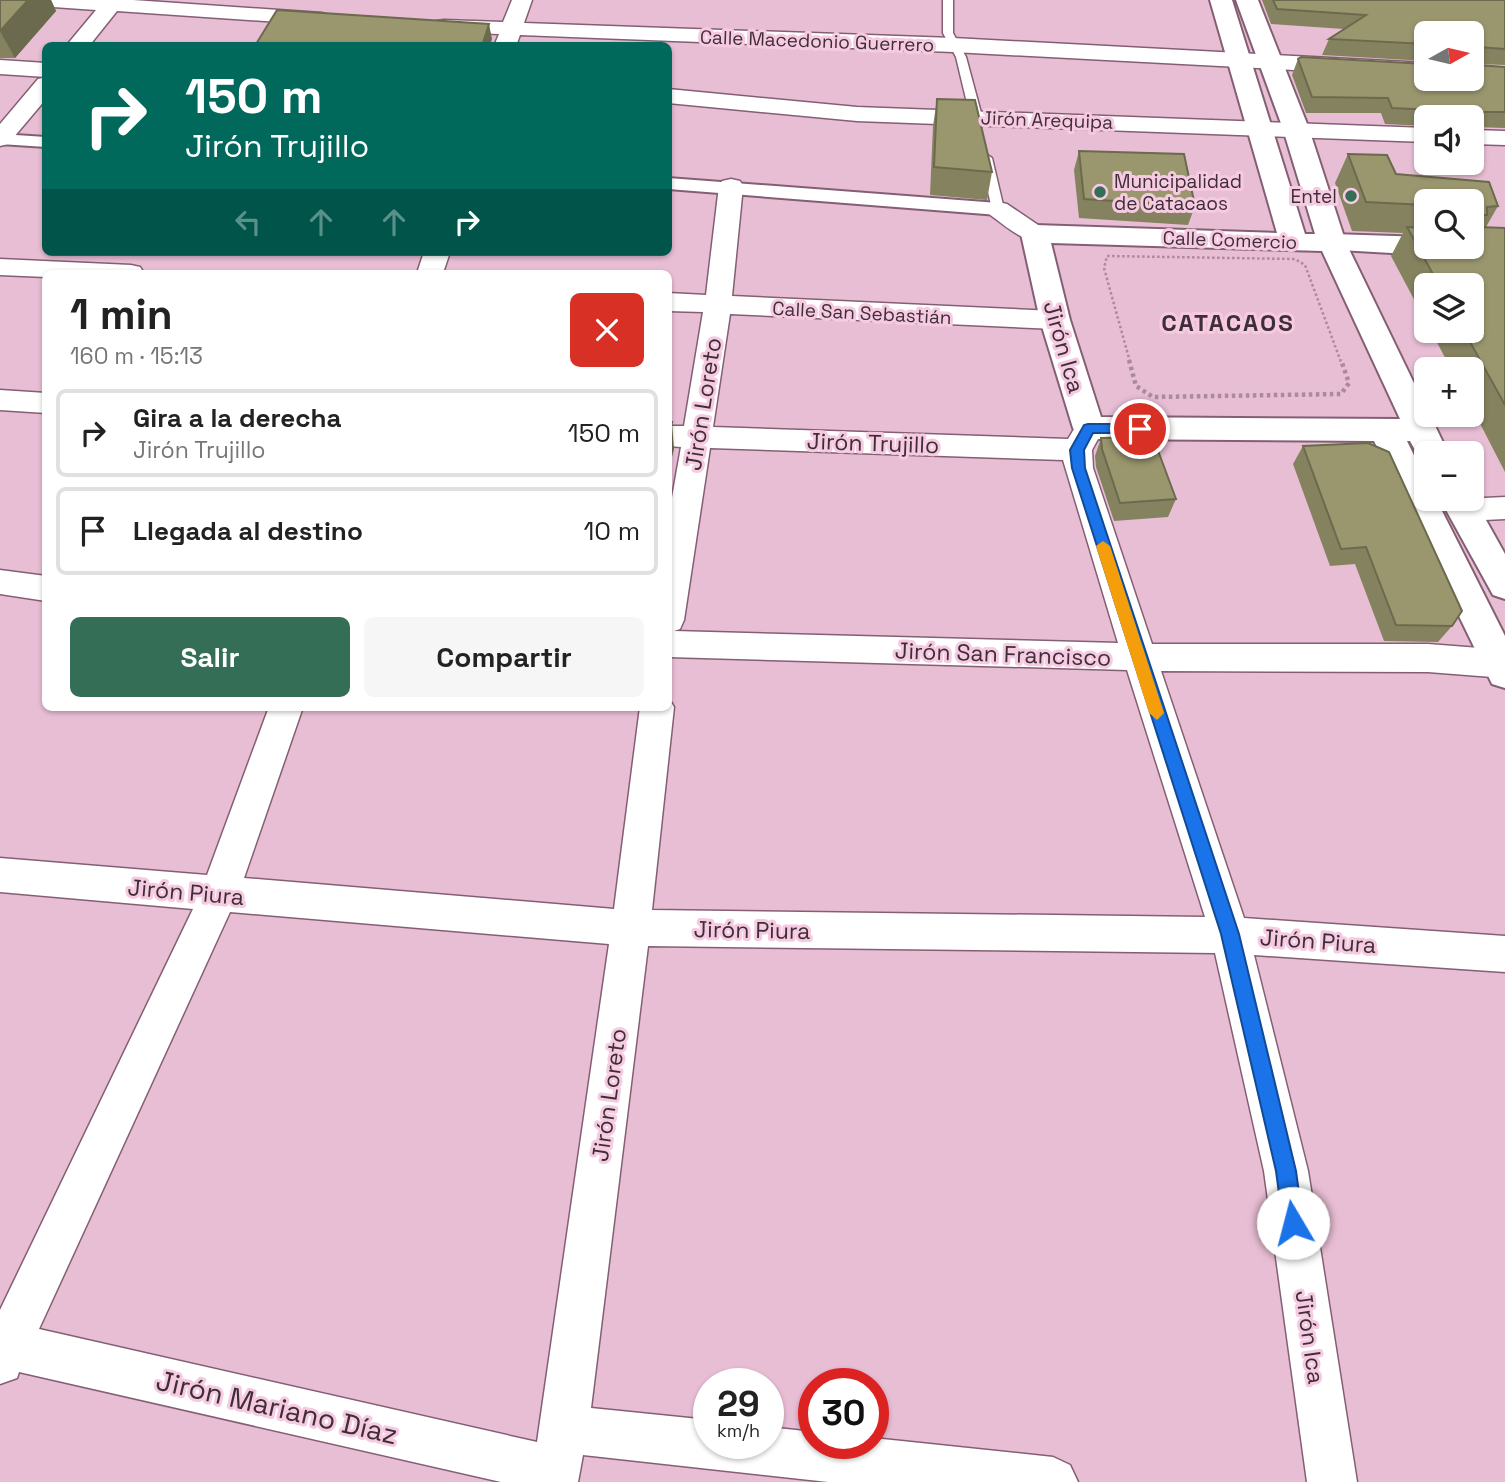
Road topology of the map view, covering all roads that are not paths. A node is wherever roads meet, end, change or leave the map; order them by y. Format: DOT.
graph roads {
  1 [pos="39,0"];
  2 [pos="522,0"];
  3 [pos="947,0"];
  4 [pos="1221,0"];
  5 [pos="1247,0"];
  6 [pos="113,3"];
  7 [pos="345,20"];
  8 [pos="428,25"];
  9 [pos="508,38"];
  10 [pos="80,42"];
  11 [pos="953,45"];
  12 [pos="1237,61"];
  13 [pos="1272,61"];
  14 [pos="0,67"];
  15 [pos="1414,69"];
  16 [pos="42,70"];
  17 [pos="42,89"];
  18 [pos="672,96"];
  19 [pos="978,124"];
  20 [pos="1257,127"];
  21 [pos="1296,129"];
  22 [pos="1414,134"];
  23 [pos="1484,137"];
  24 [pos="1505,138"];
  25 [pos="0,139"];
  26 [pos="42,142"];
  27 [pos="983,144"];
  28 [pos="672,183"];
  29 [pos="731,186"];
  30 [pos="998,209"];
  31 [pos="1035,234"];
  32 [pos="1294,242"];
  33 [pos="1332,243"];
  34 [pos="1414,246"];
  35 [pos="0,267"];
  36 [pos="66,270"];
  37 [pos="672,302"];
  38 [pos="718,305"];
  39 [pos="1055,320"];
  40 [pos="0,400"];
  41 [pos="42,403"];
  42 [pos="1385,430"];
  43 [pos="672,436"];
  44 [pos="698,437"];
  45 [pos="1083,439"];
  46 [pos="1423,441"];
  47 [pos="1426,441"];
  48 [pos="1484,506"];
  49 [pos="1505,508"];
  50 [pos="1464,511"];
  51 [pos="0,582"];
  52 [pos="1505,585"];
  53 [pos="42,588"];
  54 [pos="672,596"];
  55 [pos="672,645"];
  56 [pos="1138,657"];
  57 [pos="1504,667"];
  58 [pos="285,711"];
  59 [pos="657,711"];
  60 [pos="0,875"];
  61 [pos="219,895"];
  62 [pos="631,929"];
  63 [pos="1230,934"];
  64 [pos="1505,954"];
  65 [pos="2,1350"];
  66 [pos="557,1460"];
  67 [pos="1054,1482"];
  68 [pos="1332,1482"];
  1 -- 6 [label="street"];
  2 -- 9 [label="street"];
  3 -- 11 [label="lane"];
  4 -- 12 [label="main road"];
  5 -- 13 [label="main road"];
  6 -- 7 [label="street"];
  6 -- 10 [label="street"];
  8 -- 9 [label="street, Calle Macedonio Guerrero"];
  9 -- 11 [label="street, Calle Macedonio Guerrero"];
  11 -- 12 [label="street, Calle Macedonio Guerrero"];
  11 -- 19 [label="lane"];
  12 -- 13 [label="street, Calle Macedonio Guerrero"];
  12 -- 20 [label="main road"];
  13 -- 15 [label="street, Calle Macedonio Guerrero"];
  13 -- 21 [label="main road"];
  14 -- 16 [label="street"];
  17 -- 25 [label="street"];
  18 -- 19 [label="street, Jirón Arequipa"];
  19 -- 20 [label="street, Jirón Arequipa"];
  20 -- 21 [label="street, Jirón Arequipa"];
  20 -- 32 [label="main road"];
  21 -- 22 [label="street, Jirón Arequipa"];
  21 -- 33 [label="main road"];
  23 -- 24 [label="street"];
  25 -- 26 [label="street"];
  27 -- 30 [label="lane"];
  28 -- 29 [label="street"];
  29 -- 30 [label="street"];
  29 -- 38 [label="street, Jirón Loreto"];
  30 -- 31 [label="street"];
  31 -- 32 [label="main road, Calle Comercio"];
  31 -- 39 [label="main road, Jirón Ica"];
  32 -- 33 [label="main road, Calle Comercio"];
  33 -- 34 [label="main road, Calle Comercio"];
  33 -- 47 [label="main road"];
  35 -- 36 [label="street"];
  37 -- 38 [label="street, Calle San Sebastián"];
  38 -- 39 [label="street, Calle San Sebastián"];
  38 -- 44 [label="street, Jirón Loreto"];
  39 -- 45 [label="main road, Jirón Ica"];
  40 -- 41 [label="street"];
  42 -- 45 [label="main road, Jirón Trujillo"];
  42 -- 46 [label="main road, Jirón Trujillo"];
  42 -- 57 [label="main road"];
  43 -- 44 [label="street, Jirón Trujillo"];
  44 -- 45 [label="street, Jirón Trujillo"];
  44 -- 54 [label="street, Jirón Loreto"];
  45 -- 56 [label="street, Jirón Ica"];
  48 -- 49 [label="street"];
  50 -- 52 [label="main road"];
  51 -- 53 [label="street"];
  55 -- 56 [label="street, Jirón San Francisco"];
  56 -- 57 [label="street, Jirón San Francisco"];
  56 -- 63 [label="street, Jirón Ica"];
  58 -- 61 [label="street"];
  59 -- 62 [label="street, Jirón Loreto"];
  60 -- 61 [label="street, Jirón Piura"];
  61 -- 62 [label="street, Jirón Piura"];
  61 -- 65 [label="street"];
  62 -- 63 [label="street, Jirón Piura"];
  62 -- 66 [label="street, Jirón Loreto"];
  63 -- 64 [label="street, Jirón Piura"];
  63 -- 68 [label="street, Jirón Ica"];
  65 -- 66 [label="street, Jirón Mariano Díaz"];
  66 -- 67 [label="street, Jirón Mariano Díaz"];
}
